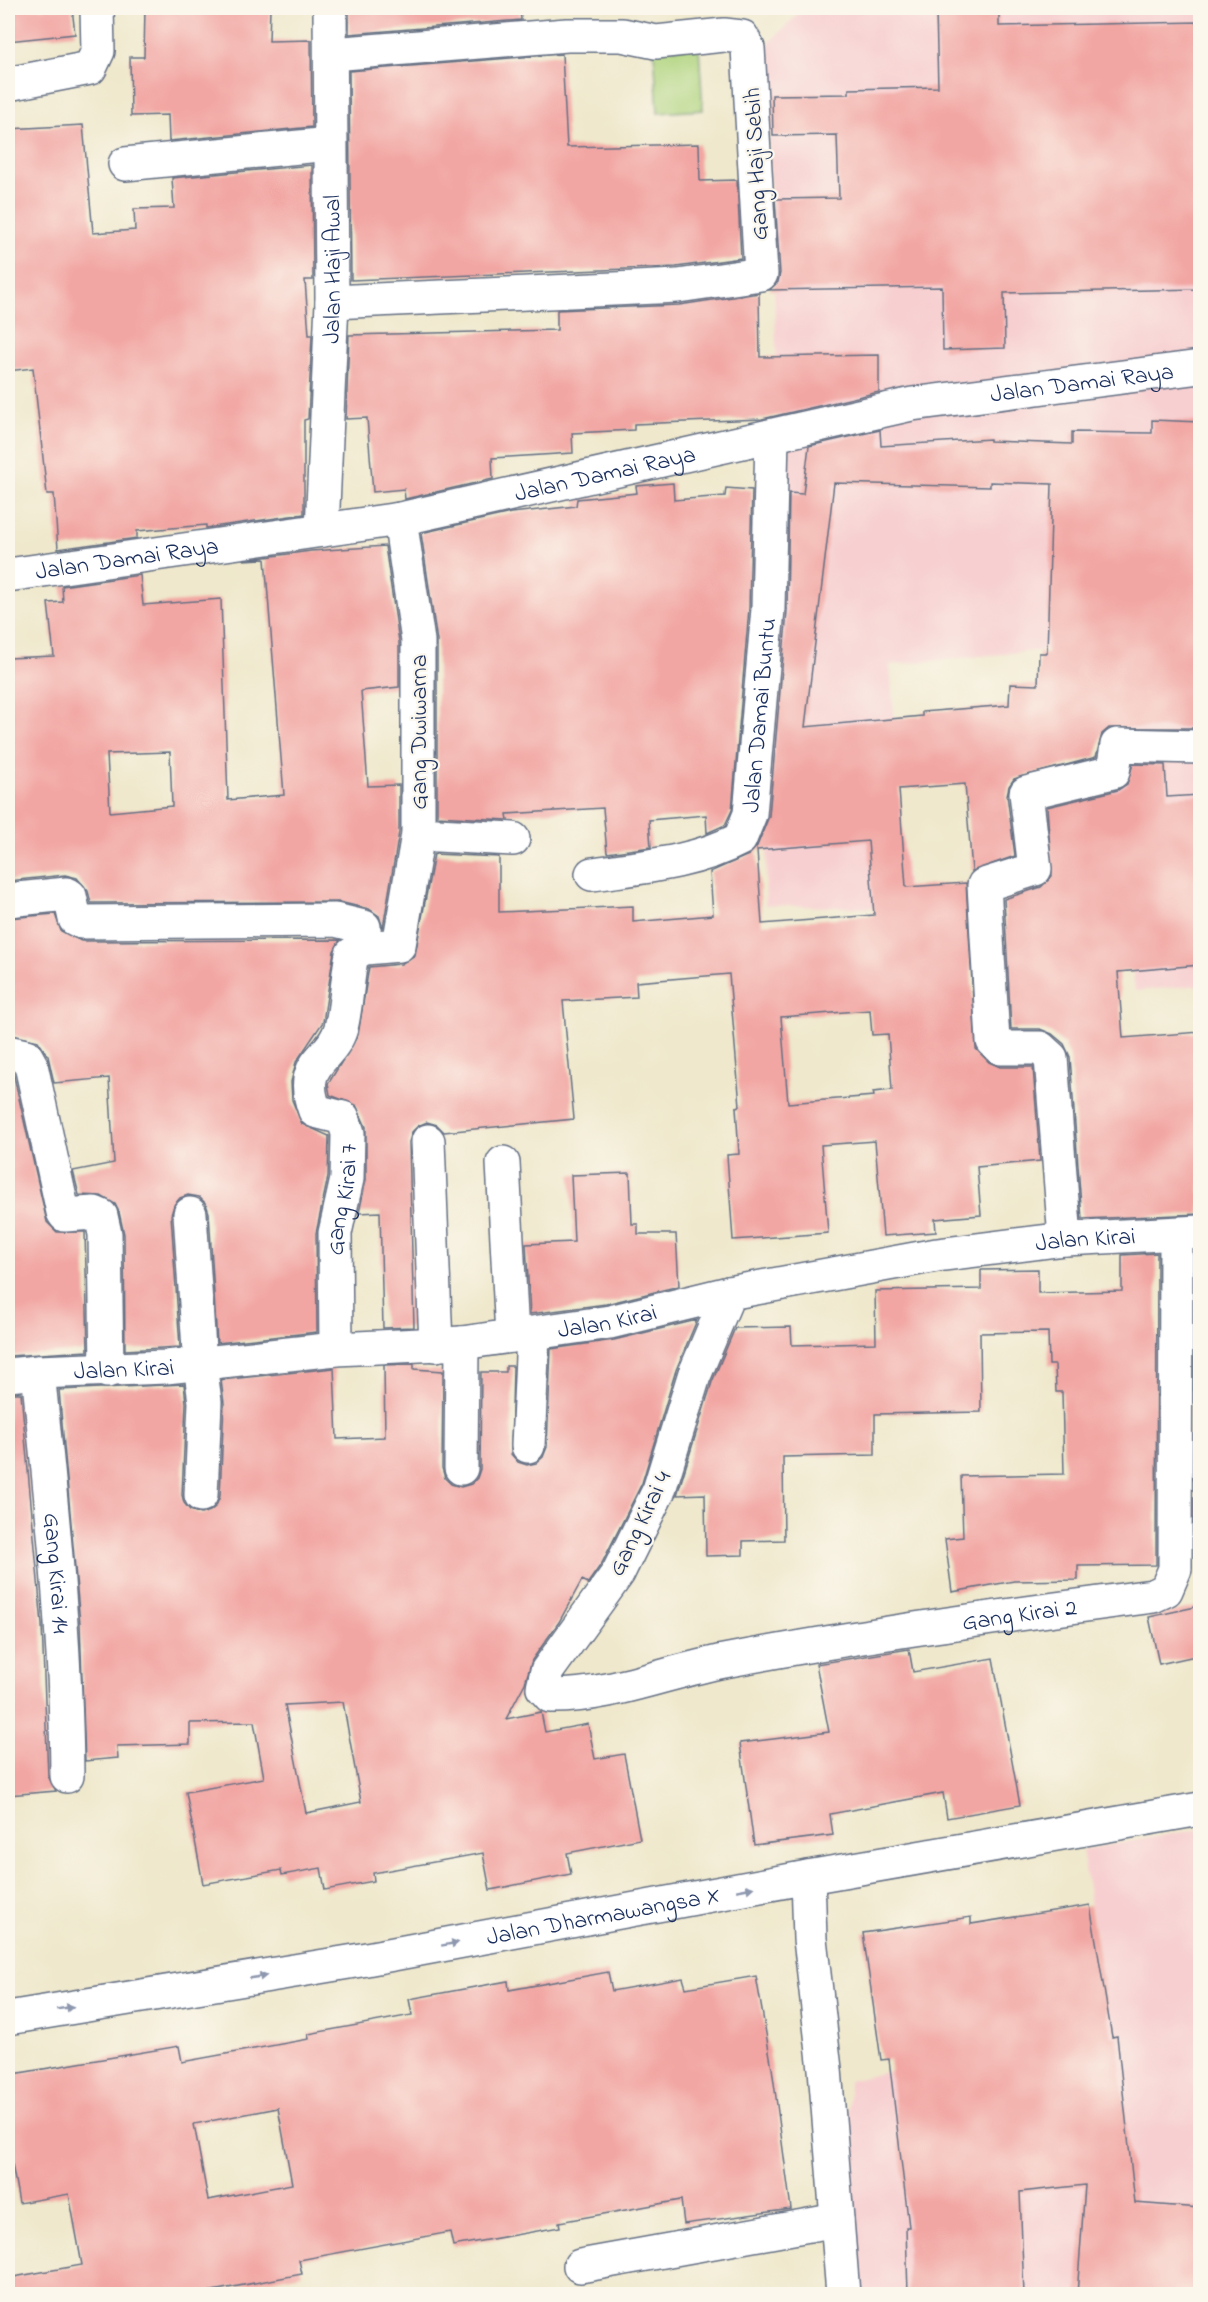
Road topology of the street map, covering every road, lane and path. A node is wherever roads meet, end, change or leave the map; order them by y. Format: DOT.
graph roads {
  1 [pos="97,8"];
  2 [pos="330,8"];
  3 [pos="332,54"];
  4 [pos="8,84"];
  5 [pos="330,144"];
  6 [pos="126,164"];
  7 [pos="332,302"];
  8 [pos="1200,367"];
  9 [pos="772,436"];
  10 [pos="400,519"];
  11 [pos="322,530"];
  12 [pos="8,575"];
  13 [pos="1200,747"];
  14 [pos="418,834"];
  15 [pos="513,839"];
  16 [pos="592,874"];
  17 [pos="8,900"];
  18 [pos="365,948"];
  19 [pos="8,1052"];
  20 [pos="428,1141"];
  21 [pos="503,1163"];
  22 [pos="190,1214"];
  23 [pos="1188,1233"];
  24 [pos="1065,1239"];
  25 [pos="729,1293"];
  26 [pos="523,1335"];
  27 [pos="449,1344"];
  28 [pos="336,1349"];
  29 [pos="200,1364"];
  30 [pos="107,1371"];
  31 [pos="23,1374"];
  32 [pos="528,1446"];
  33 [pos="461,1468"];
  34 [pos="201,1495"];
  35 [pos="547,1671"];
  36 [pos="67,1776"];
  37 [pos="1200,1809"];
  38 [pos="808,1877"];
  39 [pos="8,2018"];
  40 [pos="837,2220"];
  41 [pos="580,2266"];
  42 [pos="843,2295"];
  1 -- 4 [label="street"];
  2 -- 3 [label="street, Jalan Haji Awal"];
  3 -- 5 [label="street, Jalan Haji Awal"];
  3 -- 7 [label="street, Gang Haji Sebih"];
  5 -- 6 [label="street"];
  5 -- 7 [label="street, Jalan Haji Awal"];
  7 -- 11 [label="street, Jalan Haji Awal"];
  8 -- 9 [label="street, Jalan Damai Raya"];
  9 -- 10 [label="street, Jalan Damai Raya"];
  9 -- 16 [label="street, Jalan Damai Buntu"];
  10 -- 11 [label="street, Jalan Damai Raya"];
  10 -- 14 [label="street, Gang Dwiwarna"];
  11 -- 12 [label="street, Jalan Damai Raya"];
  13 -- 24 [label="street"];
  14 -- 15 [label="street"];
  14 -- 18 [label="street, Gang Dwiwarna"];
  17 -- 18 [label="street"];
  18 -- 28 [label="street, Gang Kirai 7"];
  19 -- 30 [label="street"];
  20 -- 27 [label="street"];
  21 -- 26 [label="street"];
  22 -- 29 [label="street"];
  23 -- 24 [label="street, Jalan Kirai"];
  23 -- 35 [label="street, Gang Kirai 2"];
  24 -- 25 [label="street, Jalan Kirai"];
  25 -- 26 [label="street, Jalan Kirai"];
  25 -- 35 [label="street, Gang Kirai 4"];
  26 -- 27 [label="street, Jalan Kirai"];
  26 -- 32 [label="street"];
  27 -- 28 [label="street, Jalan Kirai"];
  27 -- 33 [label="street"];
  28 -- 29 [label="street, Jalan Kirai"];
  29 -- 30 [label="street, Jalan Kirai"];
  29 -- 34 [label="street"];
  30 -- 31 [label="street, Jalan Kirai"];
  31 -- 36 [label="street, Gang Kirai 14"];
  37 -- 38 [label="street, Jalan Dharmawangsa X"];
  39 -- 38 [label="street, Jalan Dharmawangsa X, one-way"];
  38 -- 40 [label="street"];
  40 -- 41 [label="street"];
  40 -- 42 [label="street"];
}
